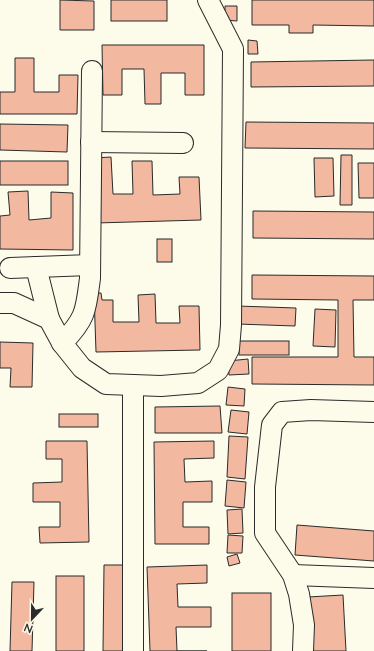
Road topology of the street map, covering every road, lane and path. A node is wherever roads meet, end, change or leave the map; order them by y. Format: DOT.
graph roads {
  1 [pos="208,0"];
  2 [pos="92,71"];
  3 [pos="91,142"];
  4 [pos="183,143"];
  5 [pos="90,265"];
  6 [pos="36,267"];
  7 [pos="10,268"];
  8 [pos="0,303"];
  9 [pos="49,319"];
  10 [pos="62,343"];
  11 [pos="133,385"];
  12 [pos="374,412"];
  13 [pos="294,575"];
  14 [pos="374,578"];
  15 [pos="133,651"];
  16 [pos="303,651"];
  1 -- 11 [label="street"];
  2 -- 3 [label="street"];
  3 -- 4 [label="street"];
  3 -- 5 [label="street"];
  5 -- 6 [label="street"];
  5 -- 10 [label="street"];
  6 -- 7 [label="street"];
  6 -- 9 [label="street"];
  8 -- 9 [label="street"];
  9 -- 10 [label="street"];
  10 -- 11 [label="street"];
  11 -- 15 [label="street"];
  12 -- 13 [label="street"];
  13 -- 14 [label="street"];
  13 -- 16 [label="street"];
}
